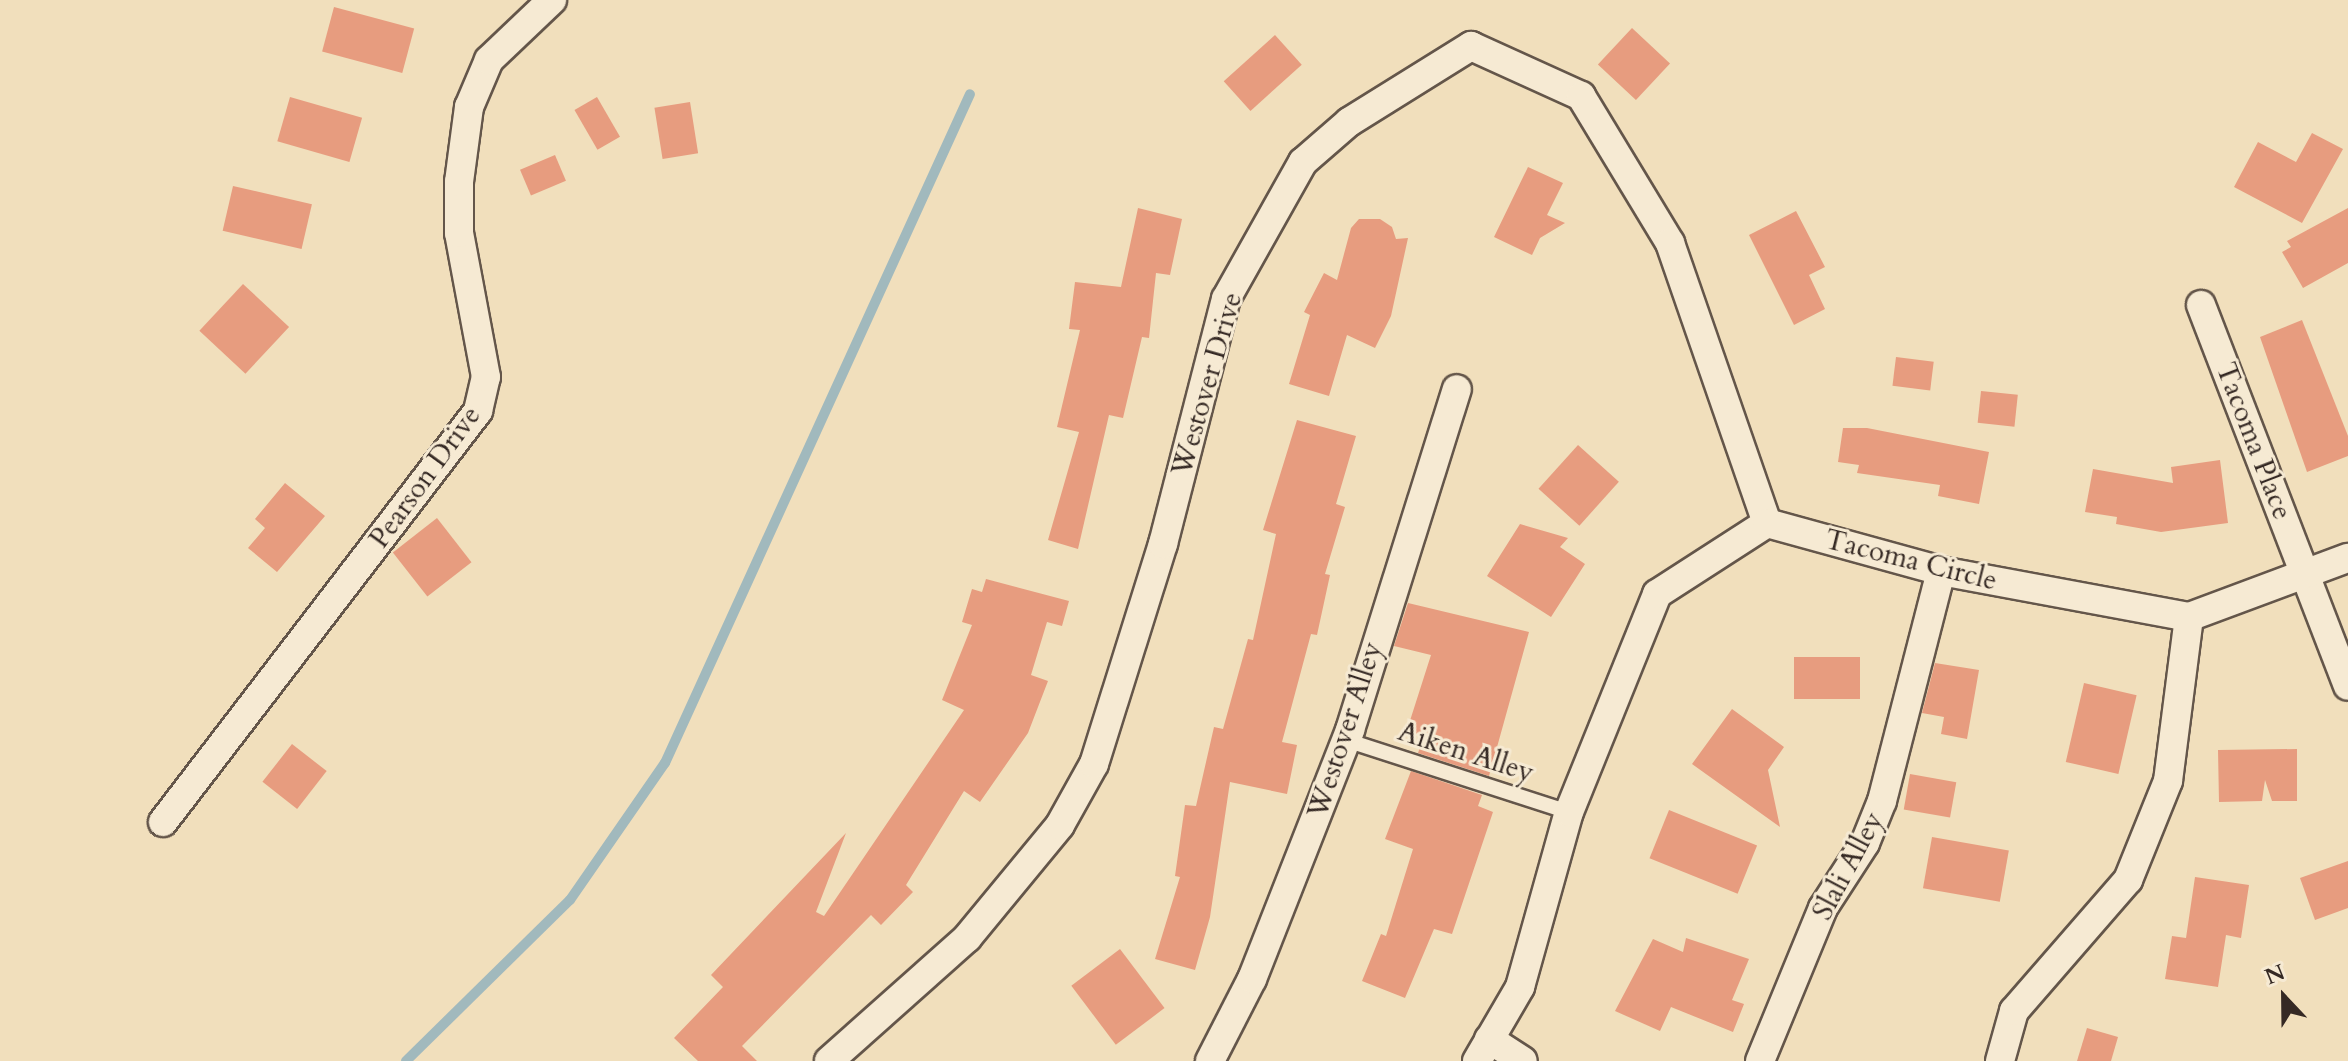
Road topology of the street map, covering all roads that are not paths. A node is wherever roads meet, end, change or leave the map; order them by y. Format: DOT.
graph roads {
  1 [pos="552,0"];
  2 [pos="2201,305"];
  3 [pos="1457,389"];
  4 [pos="1767,523"];
  5 [pos="2348,558"];
  6 [pos="1941,571"];
  7 [pos="2307,577"];
  8 [pos="2189,617"];
  9 [pos="2348,686"];
  10 [pos="1346,740"];
  11 [pos="1569,812"];
  12 [pos="163,822"];
  13 [pos="1483,1050"];
  14 [pos="829,1061"];
  15 [pos="1210,1061"];
  16 [pos="1523,1061"];
  17 [pos="1760,1061"];
  18 [pos="2000,1061"];
  1 -- 12 [label="street, Pearson Drive"];
  2 -- 7 [label="street, Tacoma Place"];
  3 -- 10 [label="street, Westover Alley"];
  4 -- 6 [label="street, Tacoma Circle"];
  4 -- 11 [label="street"];
  4 -- 14 [label="street, Westover Drive"];
  5 -- 7 [label="street"];
  6 -- 8 [label="street, Tacoma Circle"];
  6 -- 17 [label="street, Slali Alley"];
  7 -- 8 [label="street"];
  7 -- 9 [label="street"];
  8 -- 18 [label="street"];
  10 -- 11 [label="lane, Aiken Alley"];
  10 -- 15 [label="street, Westover Alley"];
  11 -- 13 [label="street"];
  13 -- 16 [label="street"];
}
